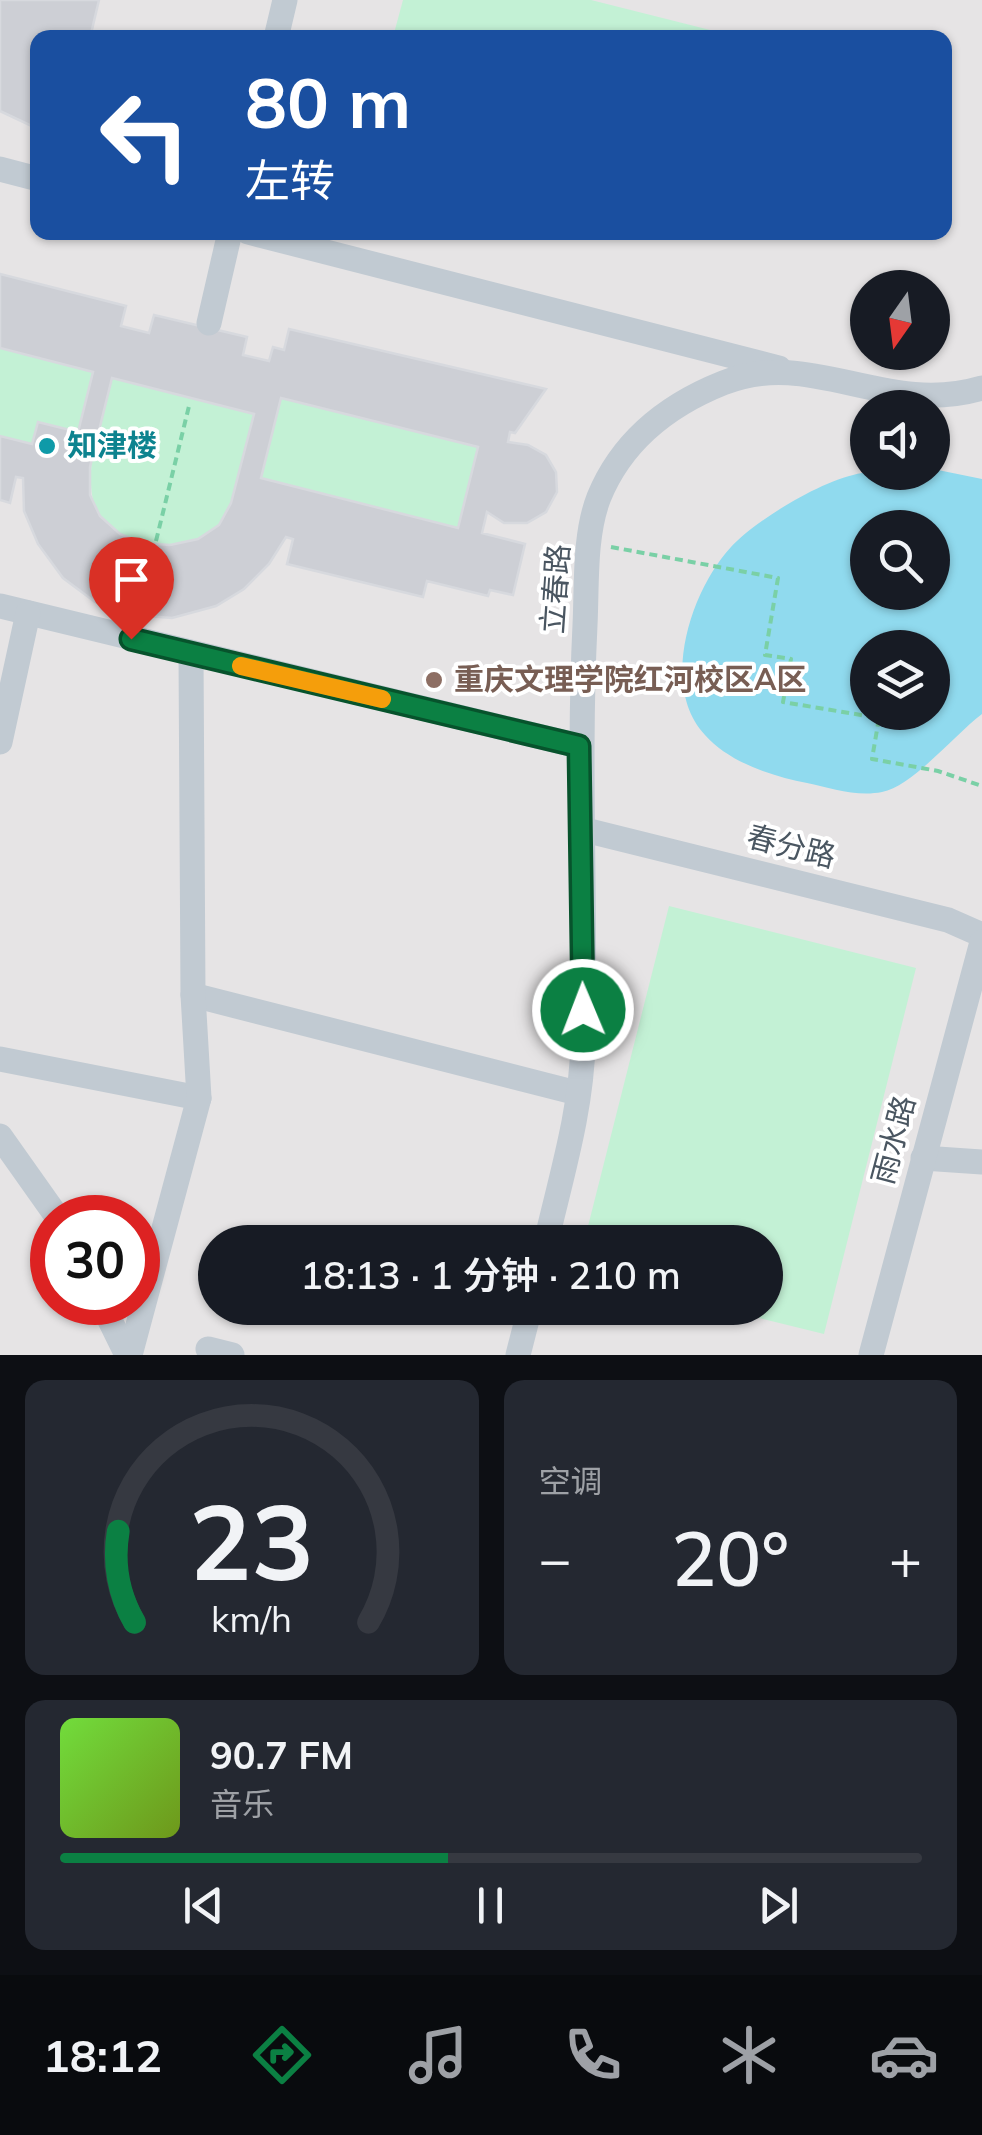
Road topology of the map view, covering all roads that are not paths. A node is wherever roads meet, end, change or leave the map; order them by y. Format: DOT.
graph roads {
  1 [pos="285,0"];
  2 [pos="278,30"];
  3 [pos="0,170"];
  4 [pos="30,177"];
  5 [pos="228,240"];
  6 [pos="279,240"];
  7 [pos="209,324"];
  8 [pos="784,369"];
  9 [pos="982,388"];
  10 [pos="0,606"];
  11 [pos="28,613"];
  12 [pos="191,654"];
  13 [pos="0,742"];
  14 [pos="579,746"];
  15 [pos="582,829"];
  16 [pos="982,938"];
  17 [pos="193,996"];
  18 [pos="0,1060"];
  19 [pos="577,1093"];
  20 [pos="198,1098"];
  21 [pos="0,1136"];
  22 [pos="923,1158"];
  23 [pos="982,1162"];
  24 [pos="42,1195"];
  25 [pos="550,1225"];
  26 [pos="113,1325"];
  27 [pos="526,1325"];
  28 [pos="128,1355"];
  29 [pos="518,1355"];
  30 [pos="871,1355"];
  1 -- 2 [label="street"];
  3 -- 4 [label="street"];
  5 -- 7 [label="street"];
  6 -- 8 [label="street"];
  8 -- 9 [label="street, 立春路"];
  8 -- 14 [label="street, 立春路"];
  10 -- 11 [label="street"];
  11 -- 12 [label="street"];
  11 -- 13 [label="street"];
  12 -- 14 [label="street"];
  12 -- 17 [label="street"];
  14 -- 15 [label="street, 立春路"];
  15 -- 16 [label="street, 春分路"];
  15 -- 19 [label="street, 立春路"];
  16 -- 22 [label="street, 雨水路"];
  17 -- 19 [label="street"];
  17 -- 20 [label="street"];
  18 -- 20 [label="street"];
  19 -- 25 [label="street, 立春路"];
  20 -- 28 [label="street"];
  21 -- 24 [label="street"];
  22 -- 23 [label="street"];
  22 -- 30 [label="street, 雨水路"];
  26 -- 28 [label="street"];
  27 -- 29 [label="street"];
}
